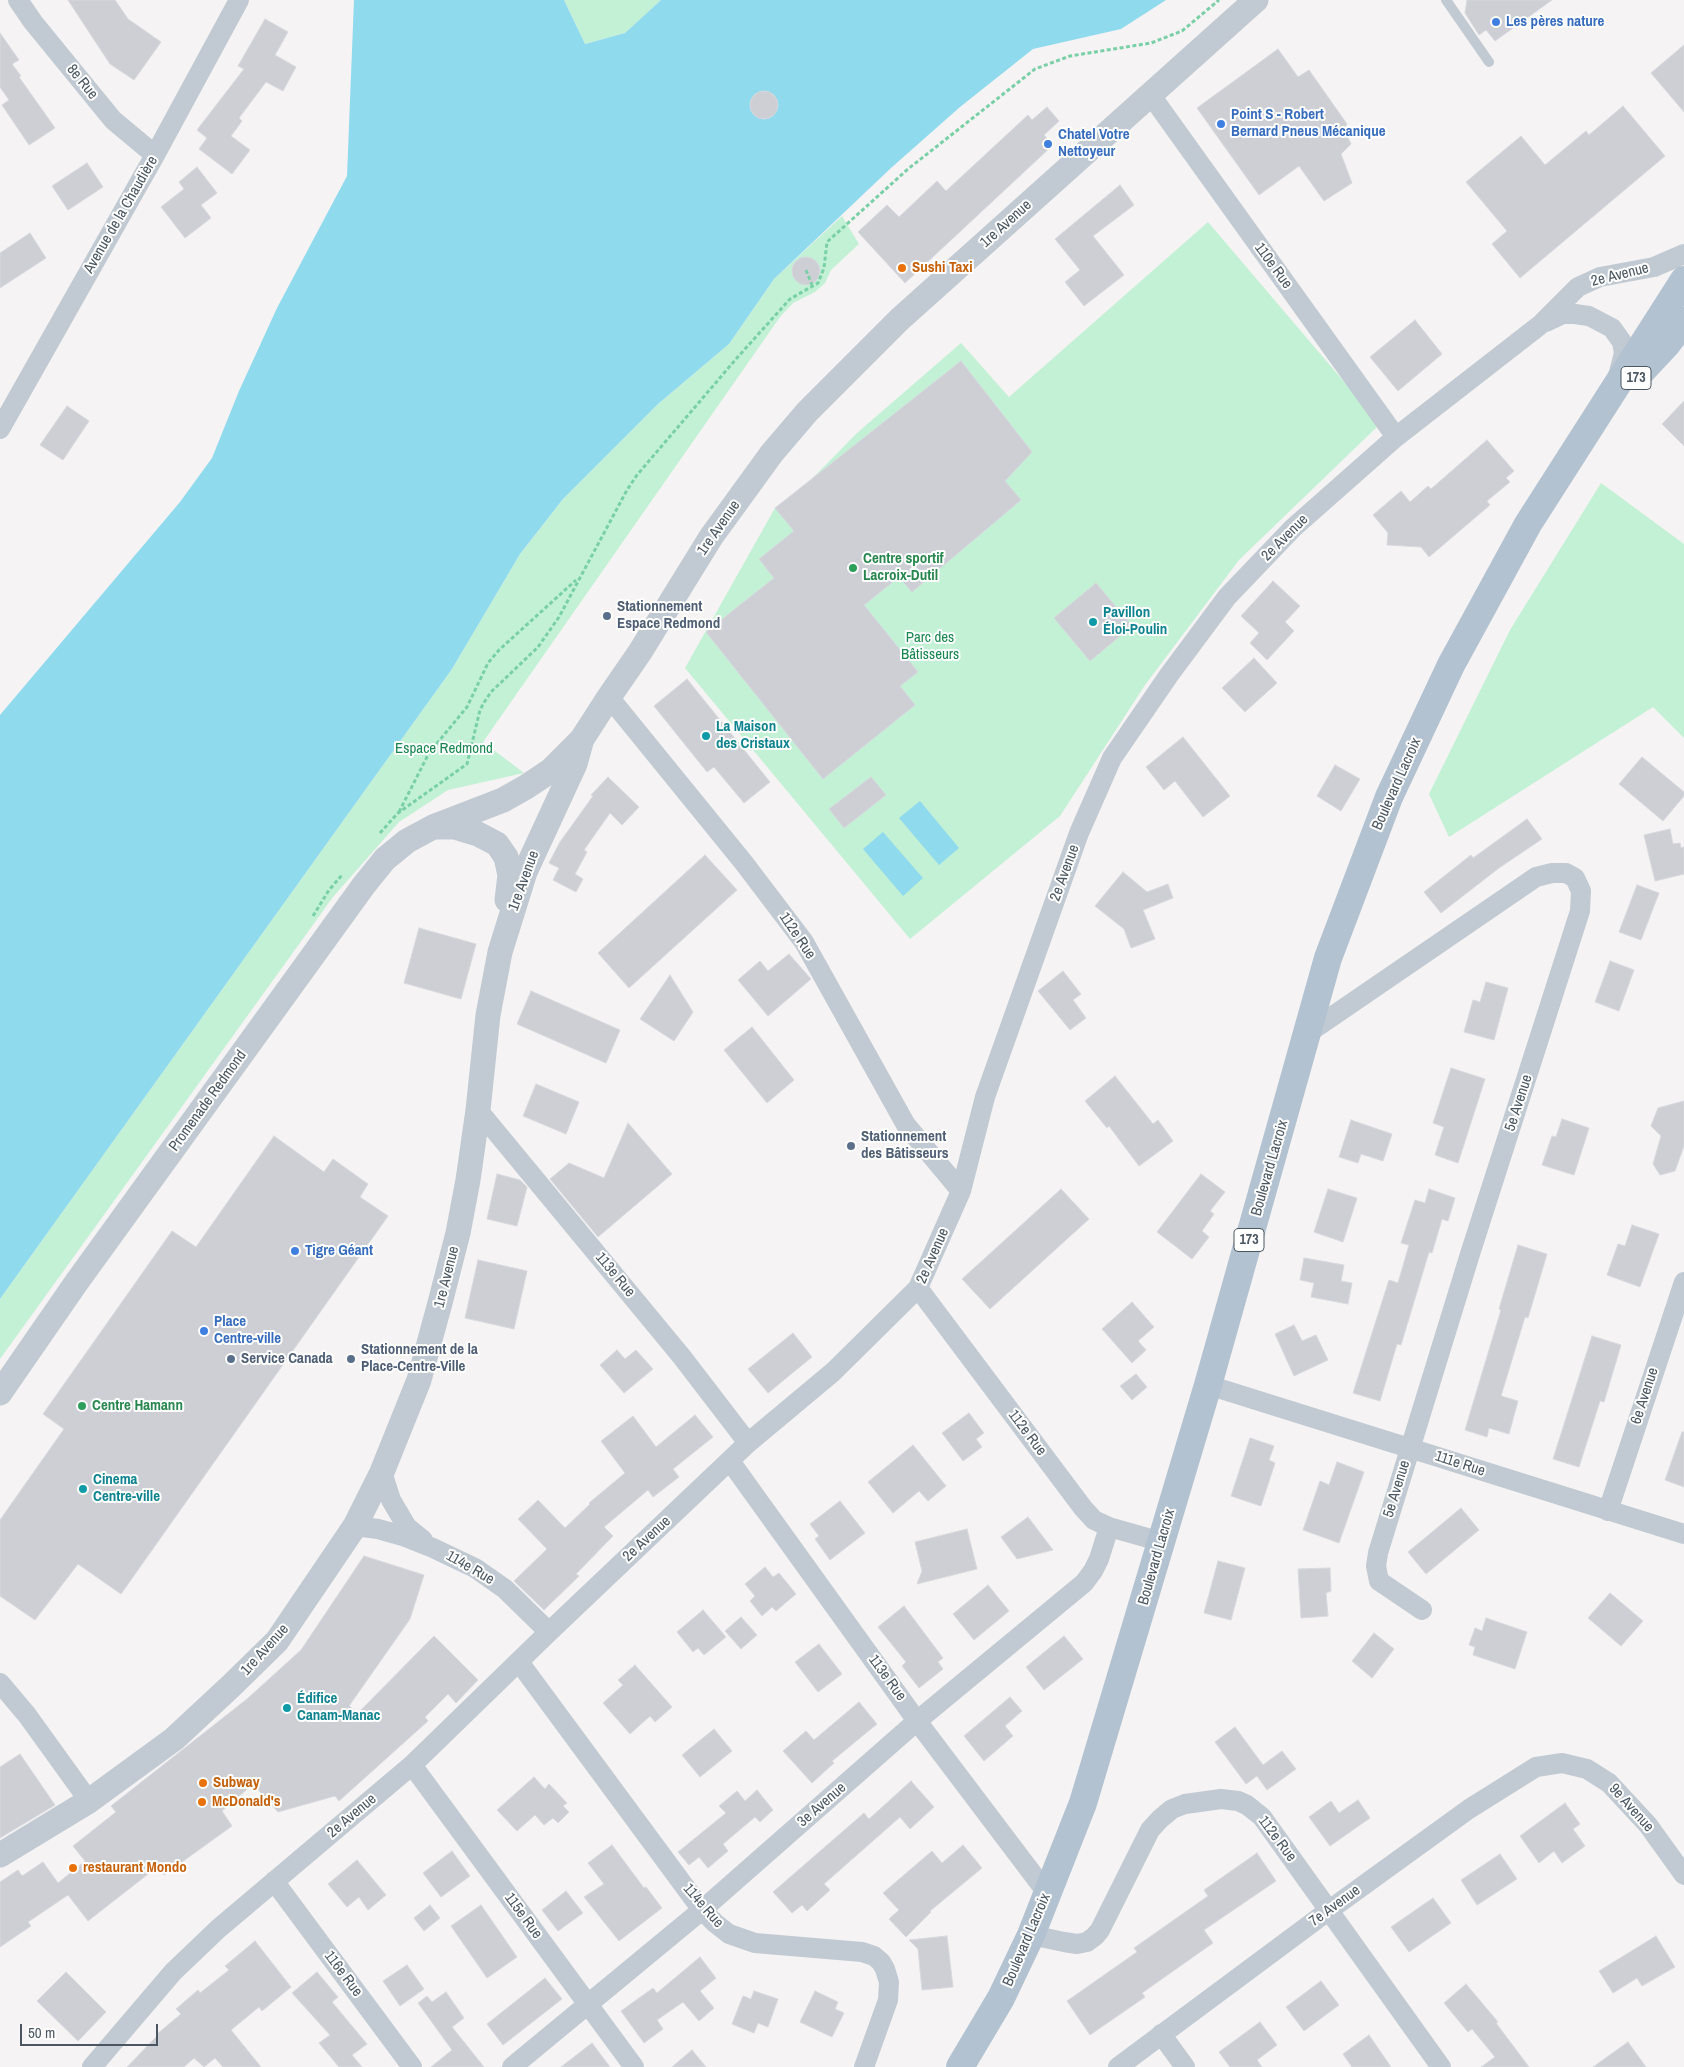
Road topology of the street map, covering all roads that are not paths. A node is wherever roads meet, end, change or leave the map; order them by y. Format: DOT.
graph roads {
  1 [pos="18,0"];
  2 [pos="239,0"];
  3 [pos="1256,0"];
  4 [pos="1446,0"];
  5 [pos="1489,62"];
  6 [pos="1150,94"];
  7 [pos="155,155"];
  8 [pos="1684,254"];
  9 [pos="1684,280"];
  10 [pos="1684,321"];
  11 [pos="1540,324"];
  12 [pos="1615,388"];
  13 [pos="0,429"];
  14 [pos="1585,434"];
  15 [pos="1396,437"];
  16 [pos="609,697"];
  17 [pos="582,739"];
  18 [pos="434,826"];
  19 [pos="500,952"];
  20 [pos="1308,1033"];
  21 [pos="478,1110"];
  22 [pos="961,1191"];
  23 [pos="1684,1282"];
  24 [pos="918,1288"];
  25 [pos="1678,1317"];
  26 [pos="1208,1385"];
  27 [pos="0,1393"];
  28 [pos="748,1443"];
  29 [pos="1409,1448"];
  30 [pos="730,1460"];
  31 [pos="382,1472"];
  32 [pos="1608,1511"];
  33 [pos="355,1526"];
  34 [pos="1109,1527"];
  35 [pos="1684,1534"];
  36 [pos="1162,1542"];
  37 [pos="433,1548"];
  38 [pos="1422,1610"];
  39 [pos="549,1632"];
  40 [pos="519,1662"];
  41 [pos="0,1683"];
  42 [pos="917,1720"];
  43 [pos="1562,1763"];
  44 [pos="412,1765"];
  45 [pos="89,1801"];
  46 [pos="0,1855"];
  47 [pos="1684,1875"];
  48 [pos="274,1881"];
  49 [pos="1047,1893"];
  50 [pos="702,1910"];
  51 [pos="1328,1910"];
  52 [pos="1031,1935"];
  53 [pos="588,2006"];
  54 [pos="1161,2034"];
  55 [pos="92,2067"];
  56 [pos="412,2067"];
  57 [pos="512,2067"];
  58 [pos="634,2067"];
  59 [pos="864,2067"];
  60 [pos="960,2067"];
  61 [pos="1118,2067"];
  62 [pos="1185,2067"];
  63 [pos="1441,2067"];
  1 -- 7 [label="street, 8e Rue"];
  2 -- 7 [label="street, Avenue de la Chaudière"];
  3 -- 6 [label="street, 1re Avenue"];
  4 -- 5 [label="lane"];
  6 -- 15 [label="street, 110e Rue"];
  6 -- 16 [label="street, 1re Avenue"];
  7 -- 13 [label="street, Avenue de la Chaudière"];
  8 -- 11 [label="street, 2e Avenue"];
  9 -- 12 [label="main road, Boulevard Lacroix"];
  10 -- 14 [label="main road, Boulevard Lacroix / 173"];
  11 -- 12 [label="street, 2e Avenue"];
  11 -- 15 [label="street, 2e Avenue"];
  12 -- 14 [label="main road, Boulevard Lacroix"];
  14 -- 20 [label="main road, Boulevard Lacroix / 173"];
  15 -- 22 [label="street, 2e Avenue"];
  16 -- 17 [label="street, 1re Avenue"];
  16 -- 22 [label="street, 112e Rue"];
  17 -- 18 [label="street, Promenade Redmond"];
  17 -- 19 [label="street, 1re Avenue"];
  18 -- 19 [label="street"];
  18 -- 27 [label="street, Promenade Redmond"];
  19 -- 21 [label="street, 1re Avenue"];
  20 -- 26 [label="main road, Boulevard Lacroix / 173"];
  20 -- 29 [label="street, 5e Avenue"];
  21 -- 28 [label="street, 113e Rue"];
  21 -- 31 [label="street, 1re Avenue"];
  22 -- 24 [label="street, 2e Avenue"];
  23 -- 25 [label="street, 6e Avenue"];
  24 -- 28 [label="street, 2e Avenue"];
  24 -- 34 [label="street, 112e Rue"];
  25 -- 32 [label="street, 6e Avenue"];
  26 -- 29 [label="street, 111e Rue"];
  26 -- 36 [label="main road, Boulevard Lacroix / 173"];
  28 -- 30 [label="street, 2e Avenue"];
  29 -- 32 [label="street, 111e Rue"];
  29 -- 38 [label="street, 5e Avenue"];
  30 -- 39 [label="street, 2e Avenue"];
  30 -- 42 [label="street, 113e Rue"];
  31 -- 33 [label="street, 1re Avenue"];
  31 -- 37 [label="street, 114e Rue"];
  32 -- 35 [label="street, 111e Rue"];
  33 -- 37 [label="street, 114e Rue"];
  33 -- 45 [label="street, 1re Avenue"];
  34 -- 36 [label="street, 112e Rue"];
  34 -- 42 [label="street, 3e Avenue"];
  36 -- 49 [label="main road, Boulevard Lacroix / 173"];
  37 -- 39 [label="street, 114e Rue"];
  39 -- 40 [label="street, 2e Avenue"];
  40 -- 44 [label="street, 2e Avenue"];
  40 -- 50 [label="street, 114e Rue"];
  41 -- 45 [label="street"];
  42 -- 49 [label="street, 113e Rue"];
  42 -- 50 [label="street, 3e Avenue"];
  43 -- 47 [label="street, 9e Avenue"];
  43 -- 51 [label="street, 7e Avenue"];
  44 -- 48 [label="street, 2e Avenue"];
  44 -- 53 [label="street, 115e Rue"];
  45 -- 46 [label="street, 1re Avenue"];
  48 -- 55 [label="street, 2e Avenue"];
  48 -- 56 [label="street, 116e Rue"];
  49 -- 52 [label="main road, Boulevard Lacroix / 173"];
  50 -- 53 [label="street, 3e Avenue"];
  50 -- 59 [label="street, 114e Rue"];
  51 -- 52 [label="street, 112e Rue"];
  51 -- 54 [label="street, 7e Avenue"];
  51 -- 63 [label="street, 112e Rue"];
  52 -- 60 [label="main road, Boulevard Lacroix / 173"];
  53 -- 57 [label="street, 3e Avenue"];
  53 -- 58 [label="street, 115e Rue"];
  54 -- 61 [label="street, 7e Avenue"];
  54 -- 62 [label="street"];
}
